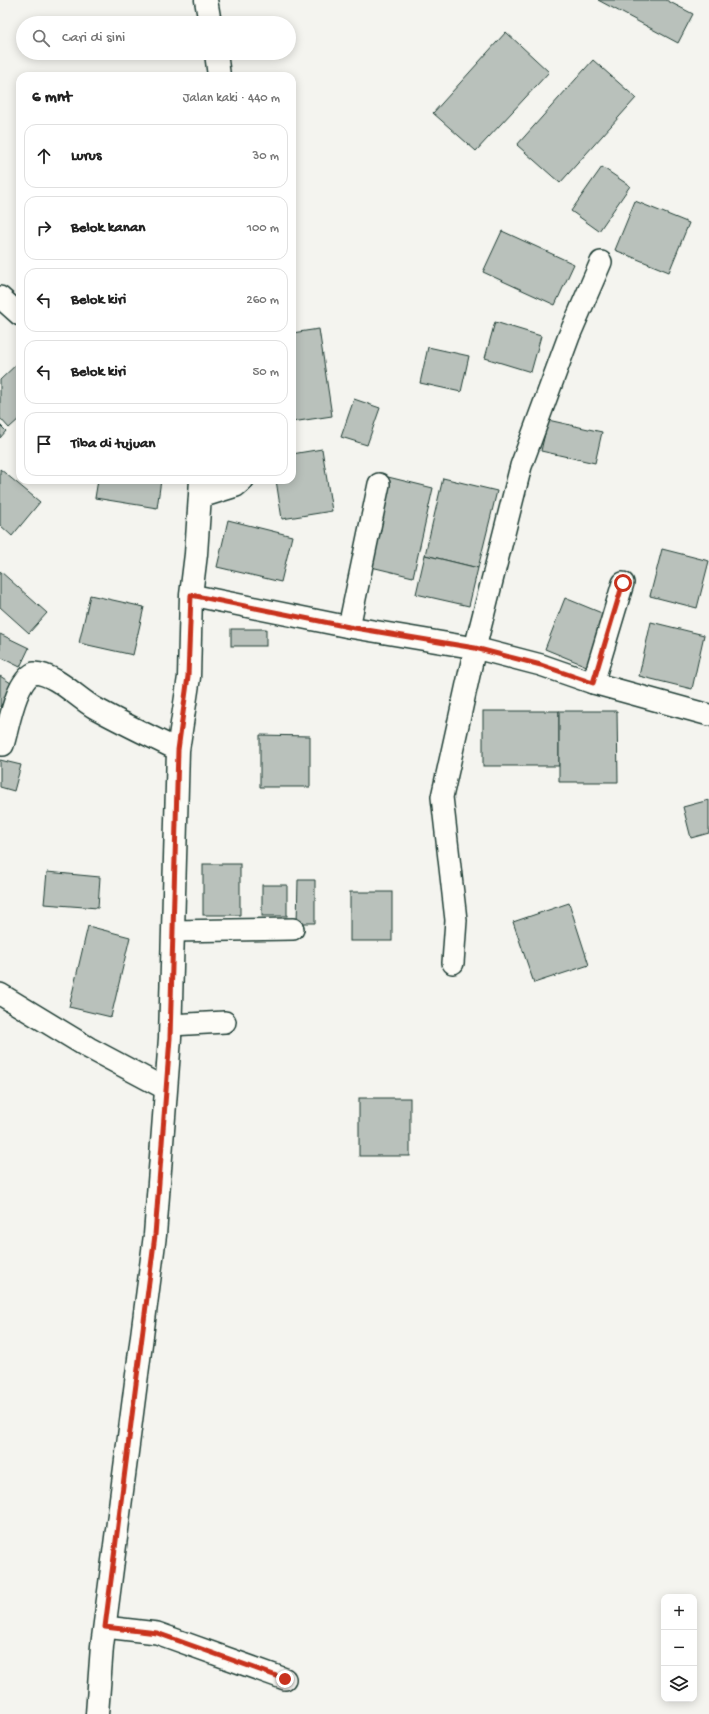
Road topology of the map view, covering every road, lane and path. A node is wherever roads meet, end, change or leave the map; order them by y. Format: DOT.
graph roads {
  1 [pos="206,0"];
  2 [pos="209,16"];
  3 [pos="217,60"];
  4 [pos="218,72"];
  5 [pos="601,262"];
  6 [pos="0,297"];
  7 [pos="16,311"];
  8 [pos="238,484"];
  9 [pos="379,484"];
  10 [pos="201,489"];
  11 [pos="623,583"];
  12 [pos="191,595"];
  13 [pos="349,627"];
  14 [pos="475,648"];
  15 [pos="593,683"];
  16 [pos="709,715"];
  17 [pos="3,745"];
  18 [pos="178,750"];
  19 [pos="293,929"];
  20 [pos="173,931"];
  21 [pos="453,963"];
  22 [pos="0,994"];
  23 [pos="225,1022"];
  24 [pos="170,1025"];
  25 [pos="166,1089"];
  26 [pos="105,1627"];
  27 [pos="285,1679"];
  28 [pos="97,1714"];
  1 -- 2 [label="street"];
  3 -- 4 [label="street"];
  5 -- 14 [label="street"];
  6 -- 7 [label="street"];
  8 -- 10 [label="street"];
  9 -- 13 [label="street"];
  10 -- 12 [label="street"];
  11 -- 15 [label="street"];
  12 -- 13 [label="street"];
  12 -- 18 [label="street"];
  13 -- 14 [label="street"];
  14 -- 15 [label="street"];
  14 -- 21 [label="street"];
  15 -- 16 [label="street"];
  17 -- 18 [label="street"];
  18 -- 20 [label="street"];
  19 -- 20 [label="street"];
  20 -- 24 [label="street"];
  22 -- 25 [label="street"];
  23 -- 24 [label="street"];
  24 -- 25 [label="street"];
  25 -- 26 [label="street"];
  26 -- 27 [label="street"];
  26 -- 28 [label="street"];
}
